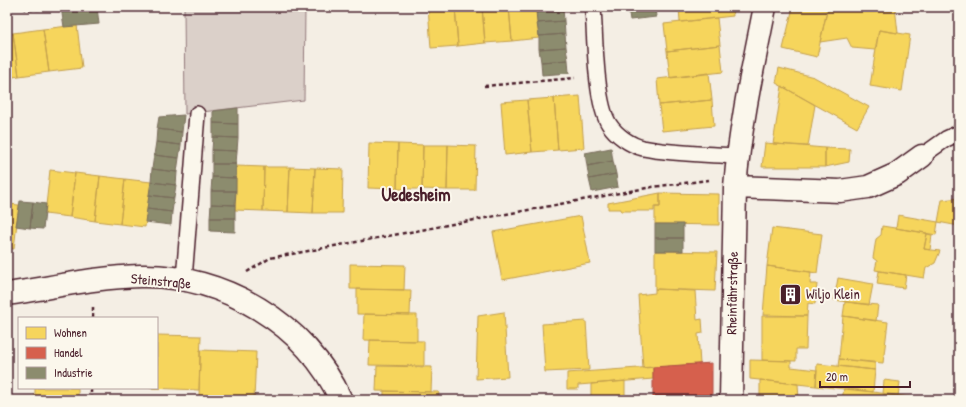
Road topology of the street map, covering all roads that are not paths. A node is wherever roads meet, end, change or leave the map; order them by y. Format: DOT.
graph roads {
  1 [pos="593,7"];
  2 [pos="765,7"];
  3 [pos="197,114"];
  4 [pos="959,133"];
  5 [pos="737,156"];
  6 [pos="922,156"];
  7 [pos="735,187"];
  8 [pos="184,279"];
  9 [pos="7,294"];
  10 [pos="341,400"];
  11 [pos="731,400"];
  1 -- 5 [label="lane"];
  2 -- 5 [label="street, Rheinfährstraße"];
  3 -- 8 [label="lane"];
  4 -- 6 [label="lane"];
  5 -- 7 [label="street, Rheinfährstraße"];
  6 -- 7 [label="street"];
  7 -- 11 [label="street, Rheinfährstraße"];
  8 -- 9 [label="street, Steinstraße"];
  8 -- 10 [label="street, Steinstraße"];
}
